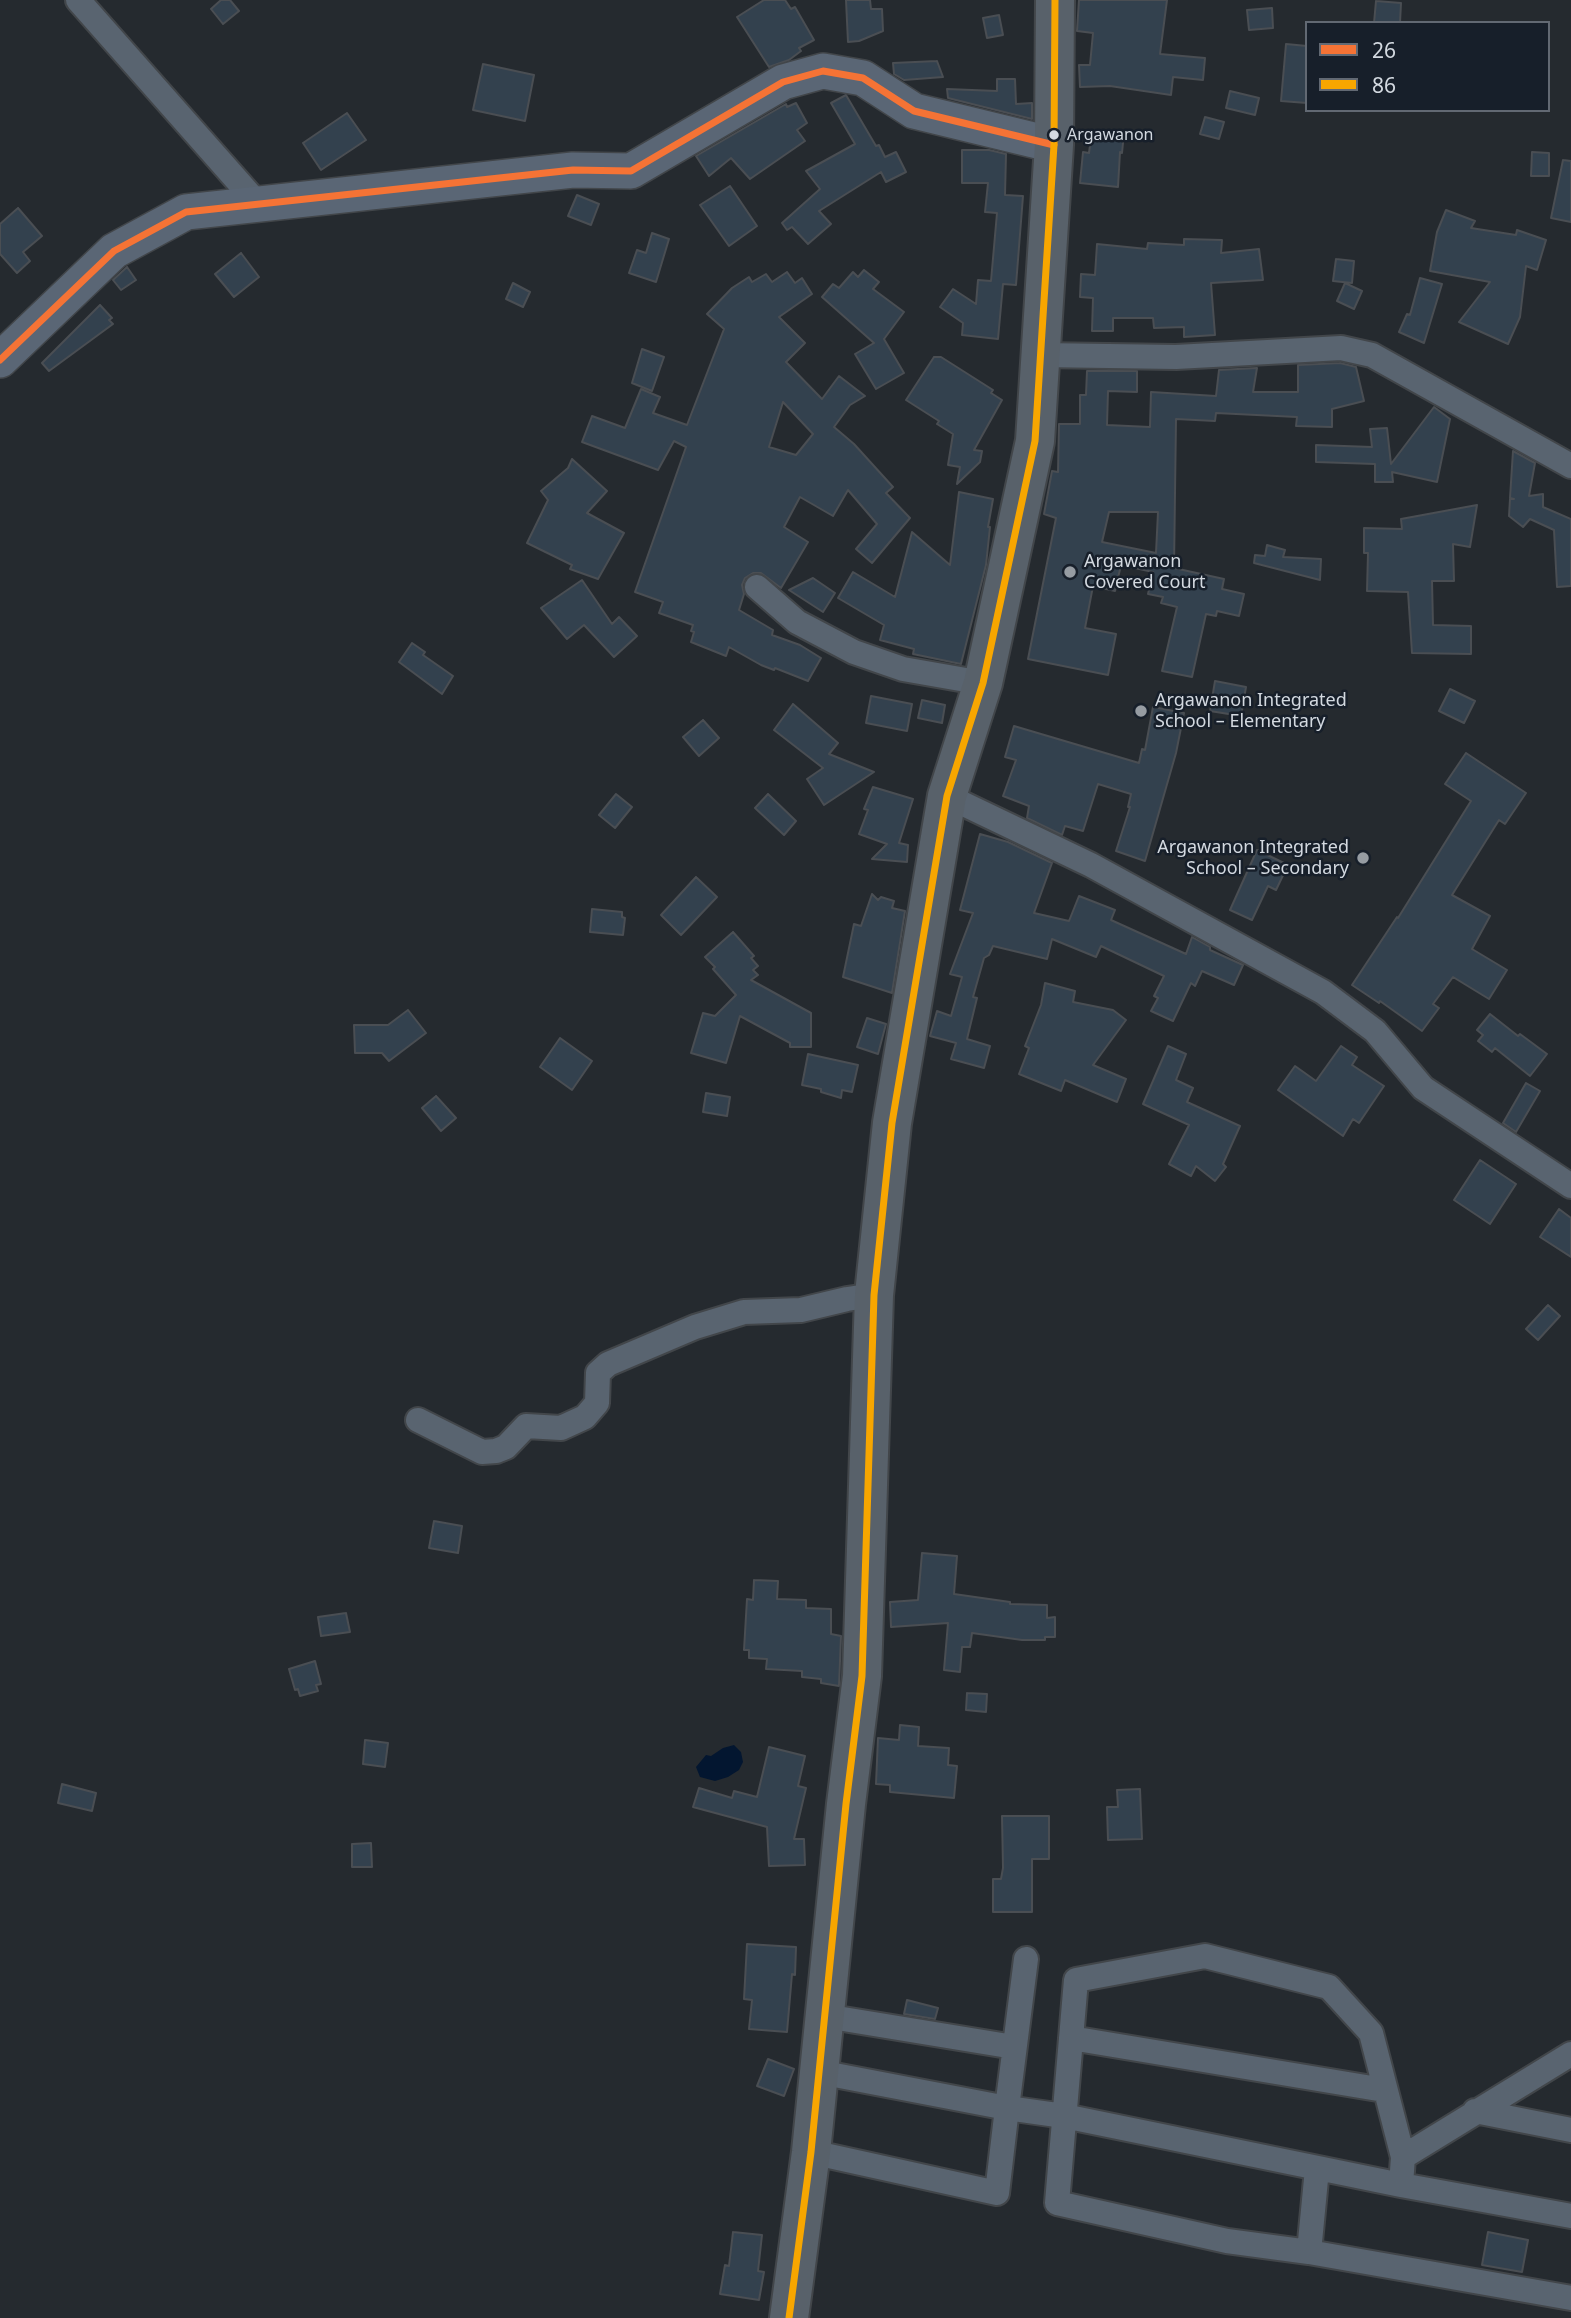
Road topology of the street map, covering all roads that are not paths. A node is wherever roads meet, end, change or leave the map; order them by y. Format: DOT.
graph roads {
  1 [pos="78,0"];
  2 [pos="1055,0"];
  3 [pos="1054,145"];
  4 [pos="258,204"];
  5 [pos="1041,355"];
  6 [pos="0,360"];
  7 [pos="1571,466"];
  8 [pos="757,587"];
  9 [pos="983,683"];
  10 [pos="947,796"];
  11 [pos="1571,1186"];
  12 [pos="874,1295"];
  13 [pos="418,1420"];
  14 [pos="1026,1959"];
  15 [pos="825,2015"];
  16 [pos="1071,2038"];
  17 [pos="1014,2047"];
  18 [pos="1571,2054"];
  19 [pos="819,2072"];
  20 [pos="1384,2090"];
  21 [pos="1007,2108"];
  22 [pos="1475,2111"];
  23 [pos="1064,2116"];
  24 [pos="1571,2130"];
  25 [pos="811,2152"];
  26 [pos="1403,2157"];
  27 [pos="1317,2169"];
  28 [pos="1401,2185"];
  29 [pos="1571,2216"];
  30 [pos="1309,2252"];
  31 [pos="1571,2298"];
  32 [pos="789,2318"];
  1 -- 4 [label="street"];
  2 -- 3 [label="highway"];
  3 -- 4 [label="street"];
  3 -- 5 [label="highway"];
  4 -- 6 [label="street"];
  5 -- 7 [label="street"];
  5 -- 9 [label="highway"];
  8 -- 9 [label="street"];
  9 -- 10 [label="highway"];
  10 -- 11 [label="street"];
  10 -- 12 [label="highway"];
  12 -- 13 [label="street"];
  12 -- 15 [label="highway"];
  14 -- 17 [label="street"];
  15 -- 17 [label="street"];
  15 -- 19 [label="highway"];
  16 -- 20 [label="street"];
  16 -- 20 [label="street"];
  16 -- 23 [label="street"];
  17 -- 21 [label="street"];
  18 -- 22 [label="street"];
  19 -- 21 [label="street"];
  19 -- 25 [label="highway"];
  20 -- 26 [label="street"];
  21 -- 23 [label="street"];
  21 -- 25 [label="street"];
  22 -- 24 [label="street"];
  22 -- 26 [label="street"];
  23 -- 27 [label="street"];
  23 -- 30 [label="street"];
  25 -- 32 [label="highway"];
  26 -- 28 [label="street"];
  27 -- 28 [label="street"];
  27 -- 30 [label="street"];
  28 -- 29 [label="street"];
  30 -- 31 [label="street"];
}
